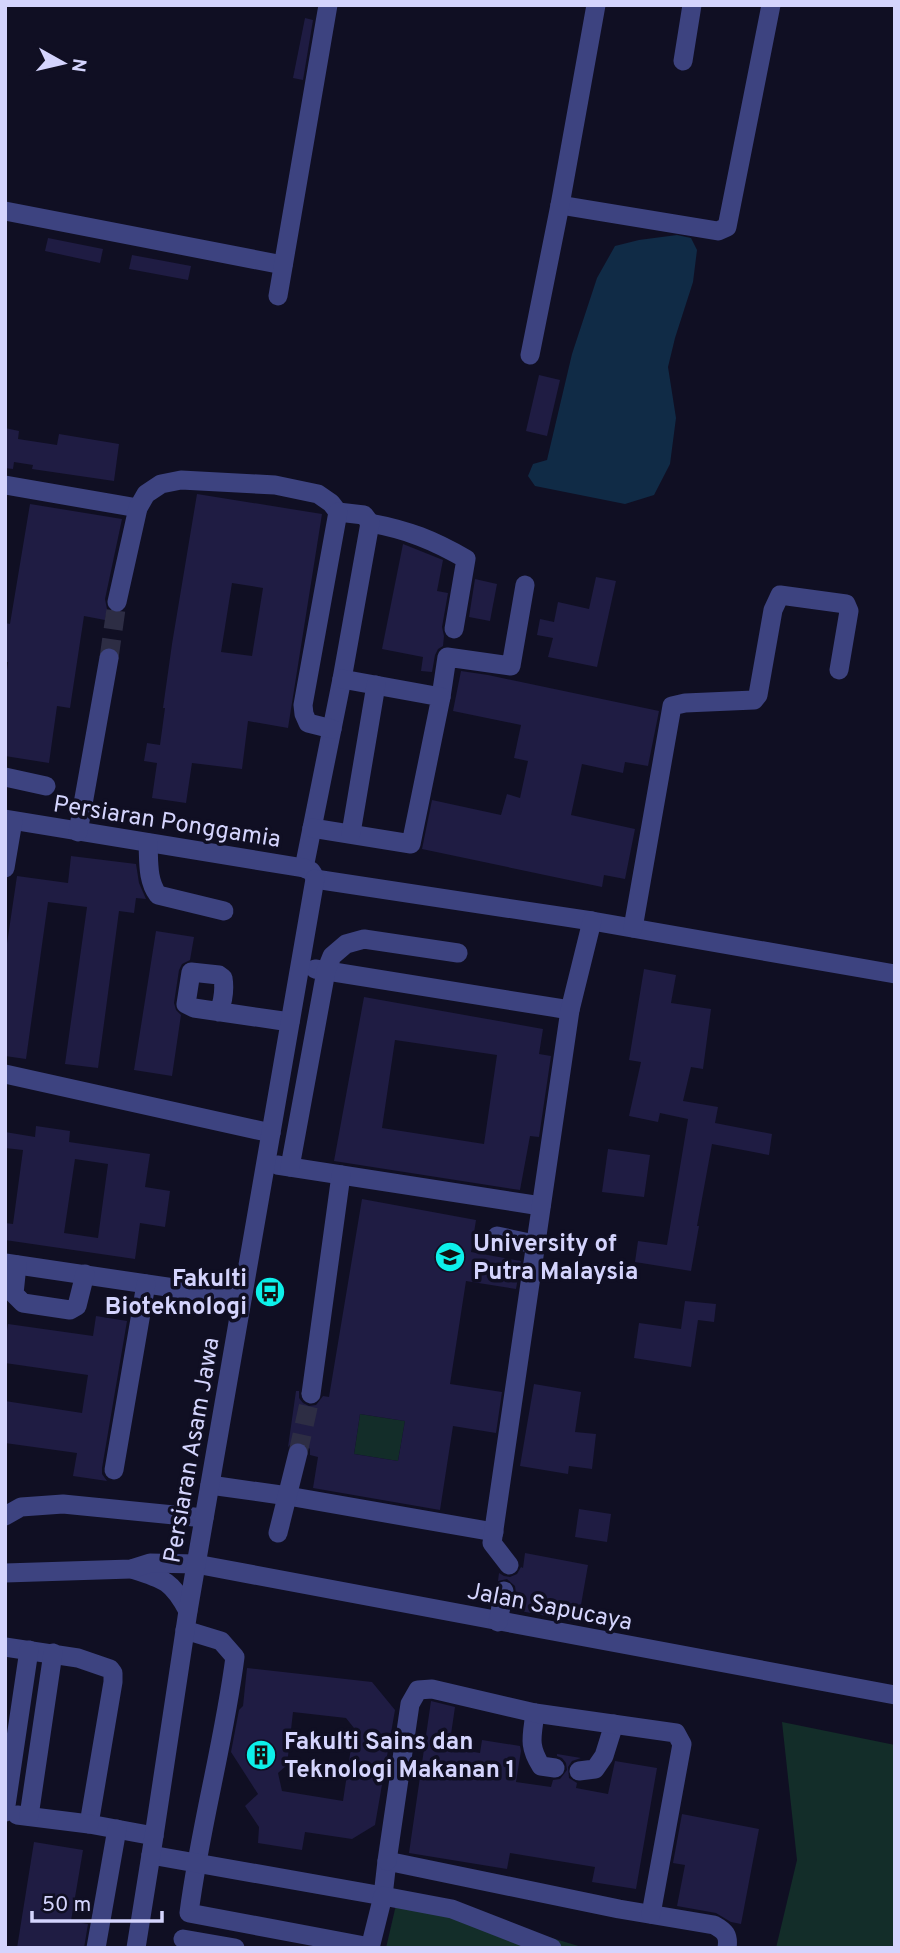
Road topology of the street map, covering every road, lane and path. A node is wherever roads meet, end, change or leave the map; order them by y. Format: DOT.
graph roads {
  1 [pos="328,5"];
  2 [pos="596,5"];
  3 [pos="692,5"];
  4 [pos="771,5"];
  5 [pos="682,61"];
  6 [pos="560,205"];
  7 [pos="5,211"];
  8 [pos="284,265"];
  9 [pos="278,296"];
  10 [pos="530,355"];
  11 [pos="5,485"];
  12 [pos="138,508"];
  13 [pos="338,512"];
  14 [pos="370,523"];
  15 [pos="525,585"];
  16 [pos="117,602"];
  17 [pos="454,629"];
  18 [pos="109,658"];
  19 [pos="839,670"];
  20 [pos="342,679"];
  21 [pos="376,685"];
  22 [pos="441,697"];
  23 [pos="332,729"];
  24 [pos="5,777"];
  25 [pos="46,786"];
  26 [pos="9,820"];
  27 [pos="312,828"];
  28 [pos="78,832"];
  29 [pos="351,833"];
  30 [pos="148,843"];
  31 [pos="5,868"];
  32 [pos="309,873"];
  33 [pos="224,911"];
  34 [pos="592,921"];
  35 [pos="633,928"];
  36 [pos="458,953"];
  37 [pos="300,966"];
  38 [pos="326,971"];
  39 [pos="895,974"];
  40 [pos="570,1010"];
  41 [pos="219,1013"];
  42 [pos="290,1023"];
  43 [pos="5,1074"];
  44 [pos="271,1133"];
  45 [pos="266,1163"];
  46 [pos="290,1167"];
  47 [pos="341,1175"];
  48 [pos="541,1206"];
  49 [pos="497,1237"];
  50 [pos="534,1244"];
  51 [pos="11,1264"];
  52 [pos="85,1275"];
  53 [pos="146,1284"];
  54 [pos="242,1298"];
  55 [pos="311,1394"];
  56 [pos="298,1453"];
  57 [pos="114,1470"];
  58 [pos="210,1485"];
  59 [pos="288,1496"];
  60 [pos="5,1516"];
  61 [pos="204,1518"];
  62 [pos="494,1532"];
  63 [pos="278,1533"];
  64 [pos="196,1564"];
  65 [pos="509,1565"];
  66 [pos="131,1569"];
  67 [pos="5,1573"];
  68 [pos="504,1591"];
  69 [pos="186,1621"];
  70 [pos="498,1622"];
  71 [pos="5,1647"];
  72 [pos="29,1650"];
  73 [pos="53,1653"];
  74 [pos="895,1695"];
  75 [pos="535,1713"];
  76 [pos="614,1724"];
  77 [pos="555,1768"];
  78 [pos="579,1772"];
  79 [pos="5,1813"];
  80 [pos="29,1816"];
  81 [pos="89,1824"];
  82 [pos="117,1829"];
  83 [pos="153,1845"];
  84 [pos="387,1861"];
  85 [pos="195,1862"];
  86 [pos="383,1896"];
  87 [pos="188,1913"];
  88 [pos="651,1914"];
  89 [pos="183,1943"];
  90 [pos="96,1948"];
  91 [pos="136,1948"];
  92 [pos="235,1948"];
  93 [pos="370,1948"];
  94 [pos="552,1948"];
  95 [pos="727,1948"];
  1 -- 8 [label="street"];
  2 -- 6 [label="street"];
  3 -- 5 [label="street"];
  4 -- 6 [label="street"];
  6 -- 10 [label="street"];
  7 -- 8 [label="street"];
  8 -- 9 [label="street"];
  11 -- 12 [label="street"];
  12 -- 13 [label="street"];
  12 -- 16 [label="street"];
  13 -- 14 [label="street"];
  13 -- 23 [label="street"];
  14 -- 17 [label="street"];
  14 -- 20 [label="street, Persiaran Asam Jawa"];
  15 -- 22 [label="street"];
  18 -- 28 [label="street"];
  19 -- 35 [label="street"];
  20 -- 21 [label="street"];
  20 -- 23 [label="street, Persiaran Asam Jawa"];
  21 -- 22 [label="street"];
  21 -- 29 [label="street"];
  22 -- 29 [label="street"];
  23 -- 27 [label="street, Persiaran Asam Jawa"];
  24 -- 25 [label="street"];
  26 -- 28 [label="street, Persiaran Ponggamia"];
  26 -- 31 [label="street"];
  27 -- 29 [label="street"];
  27 -- 32 [label="street, Persiaran Asam Jawa"];
  28 -- 30 [label="street, Persiaran Ponggamia"];
  30 -- 32 [label="street, Persiaran Ponggamia"];
  30 -- 33 [label="street"];
  32 -- 34 [label="street, Persiaran Ponggamia"];
  32 -- 37 [label="street, Persiaran Asam Jawa"];
  34 -- 35 [label="street, Persiaran Ponggamia"];
  34 -- 40 [label="street"];
  35 -- 39 [label="street, Persiaran Ponggamia"];
  36 -- 38 [label="street"];
  37 -- 38 [label="street"];
  37 -- 42 [label="street, Persiaran Asam Jawa"];
  38 -- 40 [label="street"];
  38 -- 46 [label="street"];
  40 -- 48 [label="street"];
  41 -- 42 [label="street"];
  42 -- 44 [label="street, Persiaran Asam Jawa"];
  43 -- 44 [label="street"];
  44 -- 45 [label="street, Persiaran Asam Jawa"];
  45 -- 46 [label="street"];
  45 -- 54 [label="street, Persiaran Asam Jawa"];
  46 -- 47 [label="street"];
  47 -- 48 [label="street"];
  47 -- 55 [label="street"];
  48 -- 50 [label="street"];
  49 -- 50 [label="street"];
  50 -- 62 [label="street"];
  51 -- 52 [label="street"];
  51 -- 52 [label="street"];
  52 -- 53 [label="street"];
  53 -- 54 [label="street"];
  53 -- 57 [label="street"];
  54 -- 58 [label="street, Persiaran Asam Jawa"];
  56 -- 59 [label="street"];
  58 -- 59 [label="street"];
  58 -- 61 [label="street, Persiaran Asam Jawa"];
  59 -- 62 [label="street"];
  59 -- 63 [label="street"];
  60 -- 61 [label="street"];
  61 -- 64 [label="street, Persiaran Asam Jawa"];
  62 -- 65 [label="street"];
  64 -- 66 [label="street, Jalan Sapucaya"];
  64 -- 69 [label="street, Persiaran Asam Jawa"];
  64 -- 70 [label="street, Jalan Sapucaya"];
  66 -- 67 [label="street"];
  66 -- 69 [label="street"];
  68 -- 70 [label="street"];
  69 -- 83 [label="street, Persiaran Asam Jawa"];
  69 -- 85 [label="street"];
  70 -- 74 [label="street, Jalan Sapucaya"];
  71 -- 72 [label="street"];
  72 -- 73 [label="street"];
  72 -- 79 [label="street"];
  73 -- 80 [label="street"];
  73 -- 81 [label="street"];
  75 -- 76 [label="street"];
  75 -- 77 [label="street"];
  75 -- 84 [label="street"];
  76 -- 78 [label="street"];
  76 -- 88 [label="street"];
  79 -- 80 [label="street"];
  80 -- 81 [label="street"];
  81 -- 82 [label="street"];
  82 -- 83 [label="street"];
  82 -- 90 [label="street"];
  83 -- 85 [label="street"];
  83 -- 91 [label="street, Persiaran Asam Jawa"];
  84 -- 86 [label="street"];
  84 -- 88 [label="street"];
  85 -- 86 [label="street"];
  85 -- 87 [label="street"];
  86 -- 93 [label="street"];
  86 -- 94 [label="street"];
  87 -- 89 [label="street"];
  87 -- 93 [label="street"];
  88 -- 95 [label="street"];
  89 -- 92 [label="street"];
}
